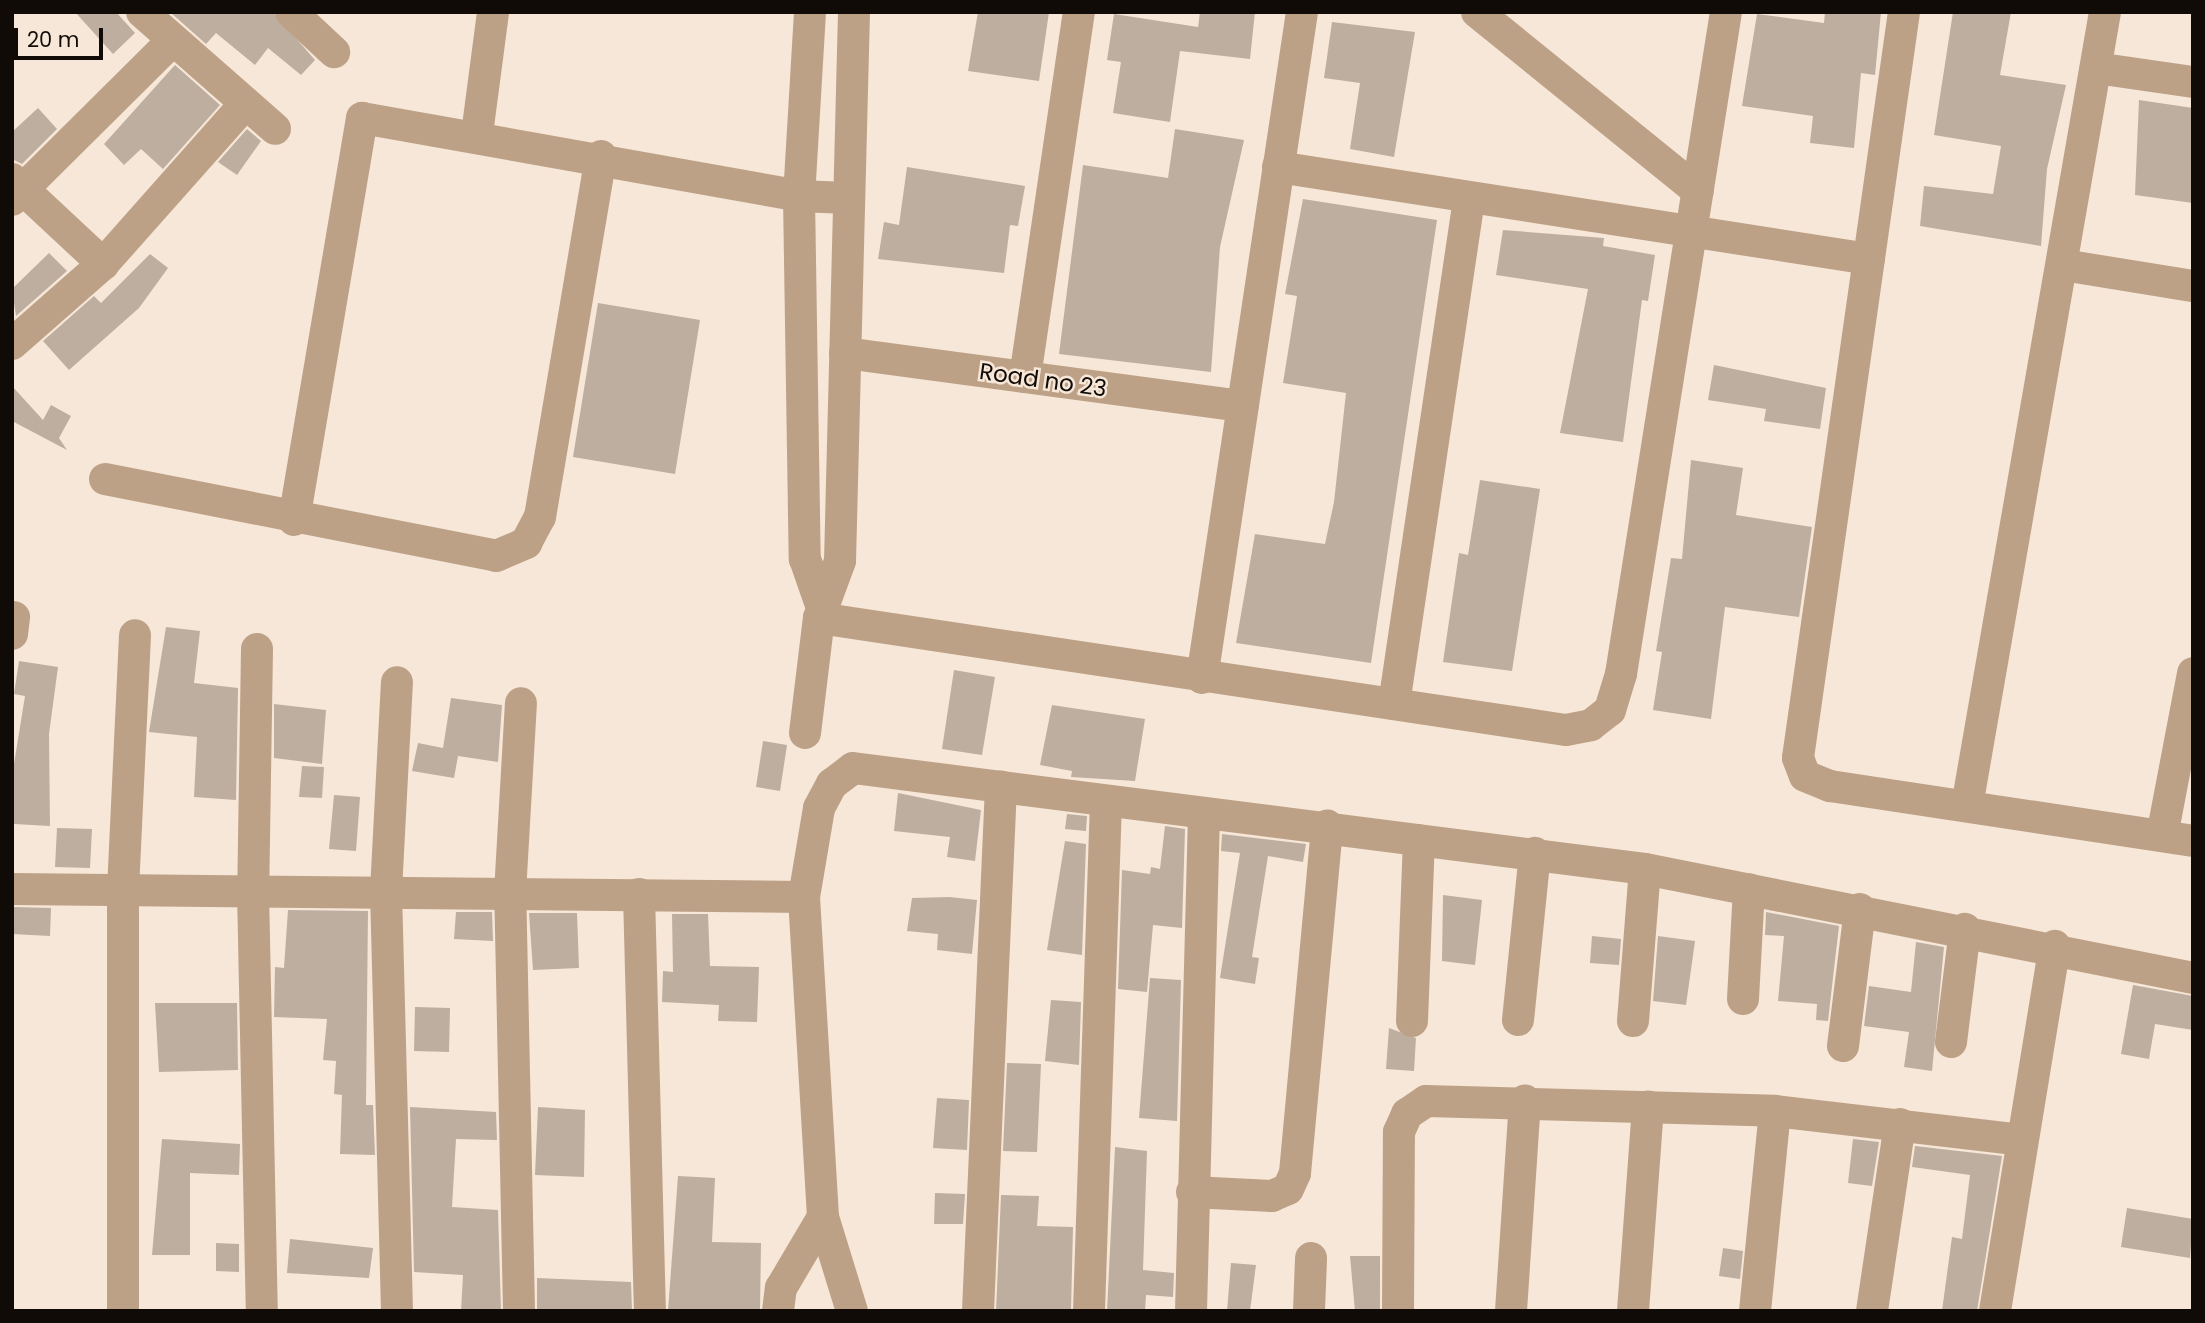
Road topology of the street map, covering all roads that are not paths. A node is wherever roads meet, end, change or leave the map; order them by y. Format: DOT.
graph roads {
  1 [pos="142,12"];
  2 [pos="291,12"];
  3 [pos="493,12"];
  4 [pos="810,12"];
  5 [pos="854,12"];
  6 [pos="1079,12"];
  7 [pos="1302,12"];
  8 [pos="1477,12"];
  9 [pos="1726,12"];
  10 [pos="1905,12"];
  11 [pos="2105,12"];
  12 [pos="172,41"];
  13 [pos="334,52"];
  14 [pos="2096,68"];
  15 [pos="2193,82"];
  16 [pos="244,105"];
  17 [pos="275,130"];
  18 [pos="477,134"];
  19 [pos="601,156"];
  20 [pos="1278,167"];
  21 [pos="16,190"];
  22 [pos="1698,191"];
  23 [pos="799,195"];
  24 [pos="847,198"];
  25 [pos="1469,199"];
  26 [pos="1689,230"];
  27 [pos="1869,259"];
  28 [pos="103,264"];
  29 [pos="2063,265"];
  30 [pos="2193,286"];
  31 [pos="12,344"];
  32 [pos="845,353"];
  33 [pos="1025,377"];
  34 [pos="1242,406"];
  35 [pos="105,479"];
  36 [pos="294,520"];
  37 [pos="819,610"];
  38 [pos="135,635"];
  39 [pos="257,649"];
  40 [pos="2193,673"];
  41 [pos="1202,678"];
  42 [pos="397,682"];
  43 [pos="521,703"];
  44 [pos="1394,704"];
  45 [pos="805,733"];
  46 [pos="1001,787"];
  47 [pos="1106,801"];
  48 [pos="1966,806"];
  49 [pos="1204,813"];
  50 [pos="1327,825"];
  51 [pos="2162,836"];
  52 [pos="1419,840"];
  53 [pos="2193,841"];
  54 [pos="1535,853"];
  55 [pos="1645,869"];
  56 [pos="12,889"];
  57 [pos="1749,889"];
  58 [pos="123,890"];
  59 [pos="253,891"];
  60 [pos="386,891"];
  61 [pos="510,893"];
  62 [pos="639,894"];
  63 [pos="804,897"];
  64 [pos="1860,909"];
  65 [pos="1965,929"];
  66 [pos="2055,946"];
  67 [pos="2193,978"];
  68 [pos="1743,999"];
  69 [pos="1518,1020"];
  70 [pos="1412,1021"];
  71 [pos="1633,1021"];
  72 [pos="1951,1042"];
  73 [pos="1843,1046"];
  74 [pos="1525,1100"];
  75 [pos="1648,1107"];
  76 [pos="1774,1111"];
  77 [pos="1899,1124"];
  78 [pos="2021,1140"];
  79 [pos="1192,1192"];
  80 [pos="823,1217"];
  81 [pos="1311,1258"];
  82 [pos="123,1311"];
  83 [pos="262,1311"];
  84 [pos="397,1311"];
  85 [pos="519,1311"];
  86 [pos="650,1311"];
  87 [pos="778,1311"];
  88 [pos="852,1311"];
  89 [pos="978,1311"];
  90 [pos="1089,1311"];
  91 [pos="1191,1311"];
  92 [pos="1309,1311"];
  93 [pos="1398,1311"];
  94 [pos="1511,1311"];
  95 [pos="1633,1311"];
  96 [pos="1755,1311"];
  97 [pos="1872,1311"];
  98 [pos="1995,1311"];
  1 -- 12 [label="street"];
  2 -- 13 [label="street"];
  3 -- 18 [label="street"];
  4 -- 23 [label="street"];
  5 -- 24 [label="street"];
  6 -- 33 [label="street"];
  7 -- 20 [label="street"];
  8 -- 22 [label="street"];
  9 -- 22 [label="street"];
  10 -- 27 [label="street"];
  11 -- 14 [label="street"];
  12 -- 16 [label="street"];
  12 -- 21 [label="street"];
  14 -- 15 [label="street"];
  14 -- 29 [label="street"];
  16 -- 17 [label="street"];
  16 -- 28 [label="street"];
  18 -- 19 [label="street"];
  18 -- 36 [label="street"];
  19 -- 23 [label="street"];
  19 -- 36 [label="street"];
  20 -- 25 [label="street"];
  20 -- 34 [label="street"];
  21 -- 28 [label="street"];
  22 -- 26 [label="street"];
  23 -- 24 [label="street"];
  23 -- 37 [label="street"];
  24 -- 32 [label="street"];
  25 -- 26 [label="street"];
  25 -- 44 [label="street"];
  26 -- 27 [label="street"];
  26 -- 44 [label="street"];
  27 -- 48 [label="street"];
  28 -- 31 [label="street"];
  29 -- 30 [label="street"];
  29 -- 48 [label="street"];
  32 -- 33 [label="street, Road no 23"];
  32 -- 37 [label="street"];
  33 -- 34 [label="street, Road no 23"];
  34 -- 41 [label="street"];
  35 -- 36 [label="street"];
  37 -- 41 [label="street"];
  37 -- 45 [label="street"];
  38 -- 58 [label="street"];
  39 -- 59 [label="street"];
  40 -- 51 [label="street"];
  41 -- 44 [label="street"];
  42 -- 60 [label="street"];
  43 -- 61 [label="street"];
  46 -- 47 [label="street"];
  46 -- 63 [label="street"];
  46 -- 89 [label="street"];
  47 -- 49 [label="street"];
  47 -- 90 [label="street"];
  48 -- 51 [label="street"];
  49 -- 50 [label="street"];
  49 -- 79 [label="street"];
  50 -- 52 [label="street"];
  50 -- 79 [label="street"];
  51 -- 53 [label="street"];
  52 -- 54 [label="street"];
  52 -- 70 [label="street"];
  54 -- 55 [label="street"];
  54 -- 69 [label="street"];
  55 -- 57 [label="street"];
  55 -- 71 [label="street"];
  56 -- 58 [label="street"];
  57 -- 64 [label="street"];
  57 -- 68 [label="street"];
  58 -- 59 [label="street"];
  58 -- 82 [label="street"];
  59 -- 60 [label="street"];
  59 -- 83 [label="street"];
  60 -- 61 [label="street"];
  60 -- 84 [label="street"];
  61 -- 62 [label="street"];
  61 -- 85 [label="street"];
  62 -- 63 [label="street"];
  62 -- 86 [label="street"];
  63 -- 80 [label="street"];
  64 -- 65 [label="street"];
  64 -- 73 [label="street"];
  65 -- 66 [label="street"];
  65 -- 72 [label="street"];
  66 -- 67 [label="street"];
  66 -- 78 [label="street"];
  74 -- 75 [label="street"];
  74 -- 93 [label="street"];
  74 -- 94 [label="street"];
  75 -- 76 [label="street"];
  75 -- 95 [label="street"];
  76 -- 77 [label="street"];
  76 -- 96 [label="street"];
  77 -- 78 [label="street"];
  77 -- 97 [label="street"];
  78 -- 98 [label="street"];
  79 -- 91 [label="street"];
  80 -- 87 [label="street"];
  80 -- 88 [label="street"];
  81 -- 92 [label="street"];
}
